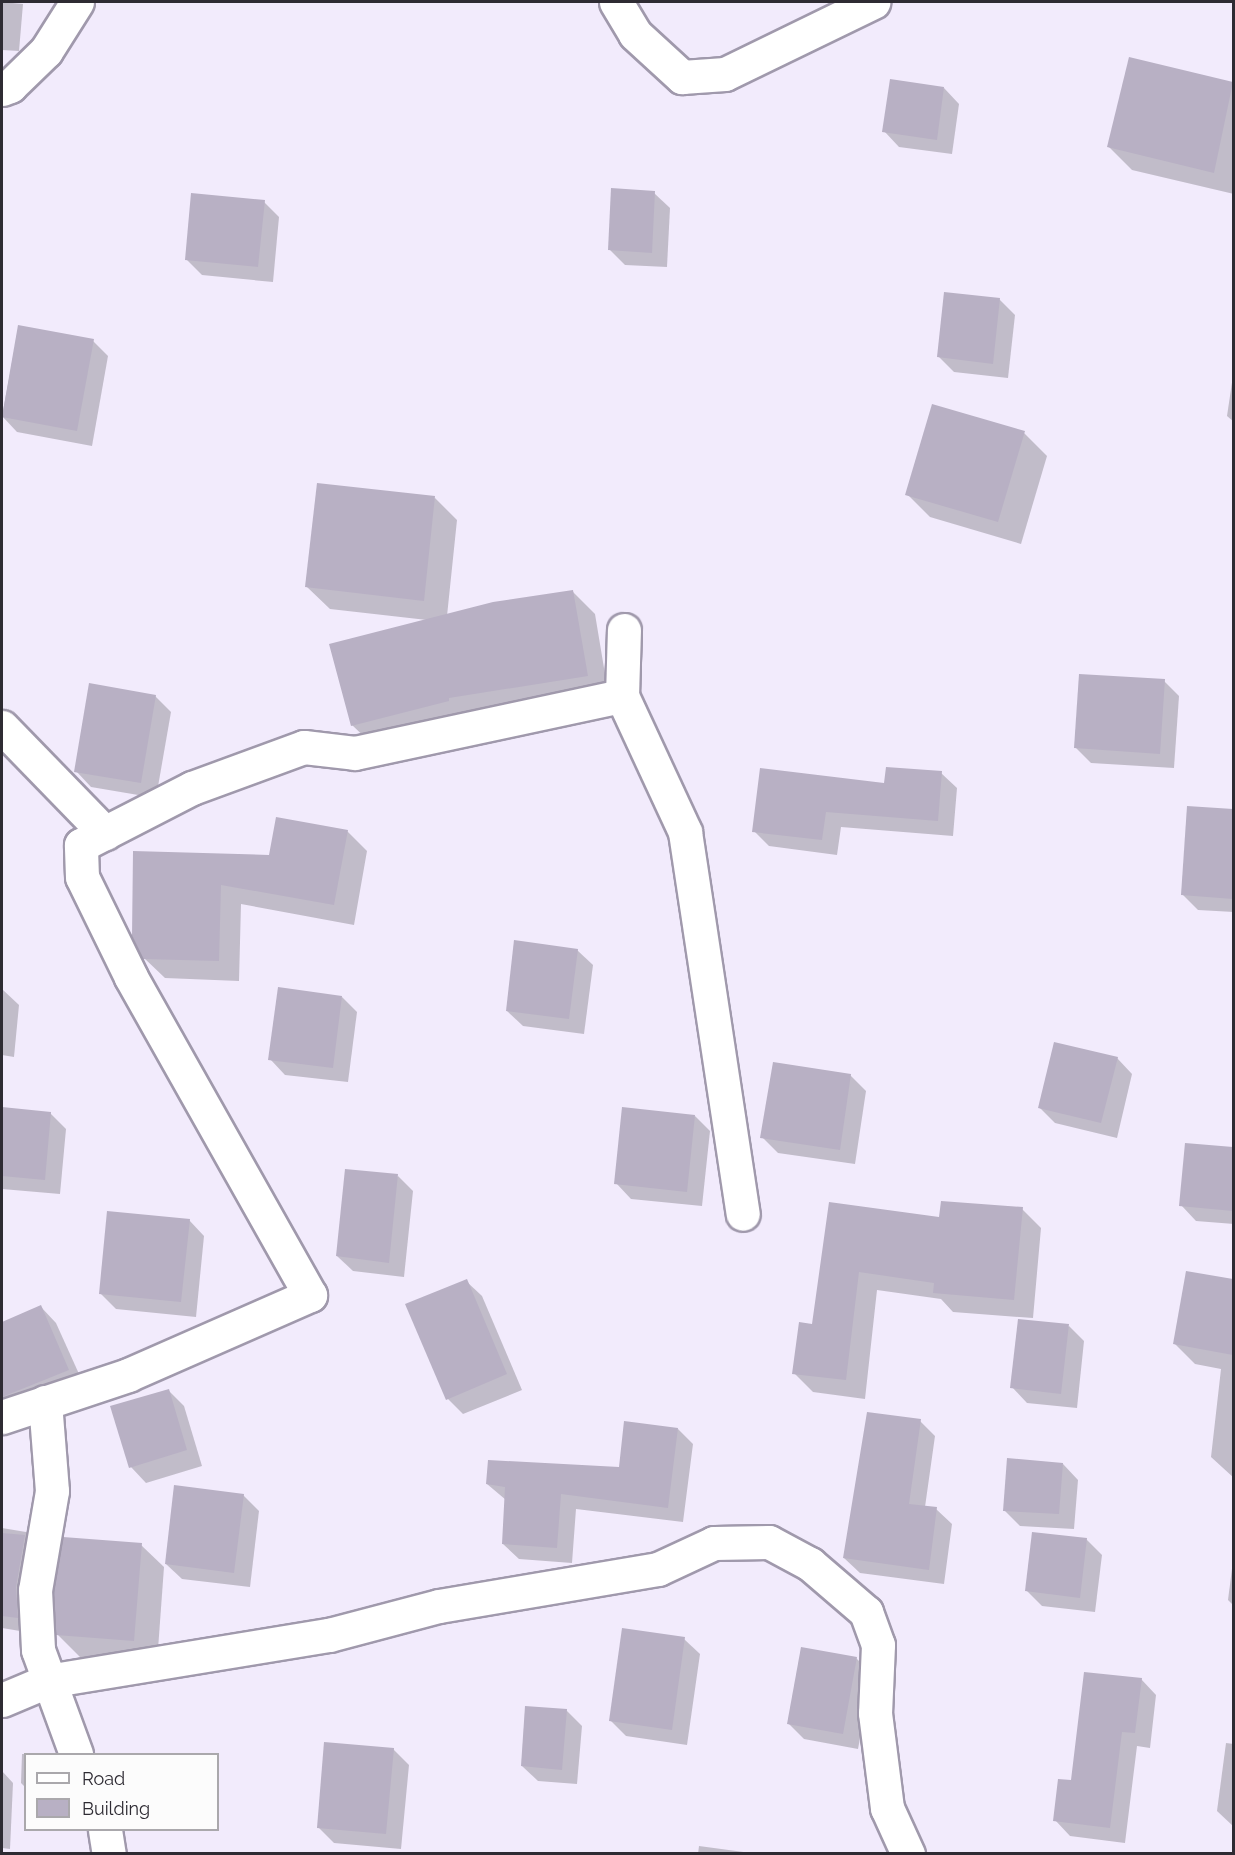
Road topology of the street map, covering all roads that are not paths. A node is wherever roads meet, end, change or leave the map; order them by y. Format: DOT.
graph roads {
  1 [pos="77,2"];
  2 [pos="616,2"];
  3 [pos="873,2"];
  4 [pos="2,89"];
  5 [pos="624,630"];
  6 [pos="622,696"];
  7 [pos="2,727"];
  8 [pos="105,833"];
  9 [pos="743,1214"];
  10 [pos="45,1402"];
  11 [pos="2,1417"];
  12 [pos="47,1682"];
  13 [pos="2,1700"];
  14 [pos="75,1753"];
  15 [pos="105,1831"];
  16 [pos="109,1854"];
  17 [pos="908,1854"];
  1 -- 4 [label="street"];
  2 -- 3 [label="street"];
  5 -- 6 [label="street"];
  6 -- 8 [label="street"];
  6 -- 9 [label="street"];
  7 -- 8 [label="street"];
  8 -- 10 [label="street"];
  10 -- 11 [label="street"];
  10 -- 12 [label="street"];
  12 -- 13 [label="street"];
  12 -- 14 [label="street"];
  12 -- 17 [label="street"];
  15 -- 16 [label="street"];
}
